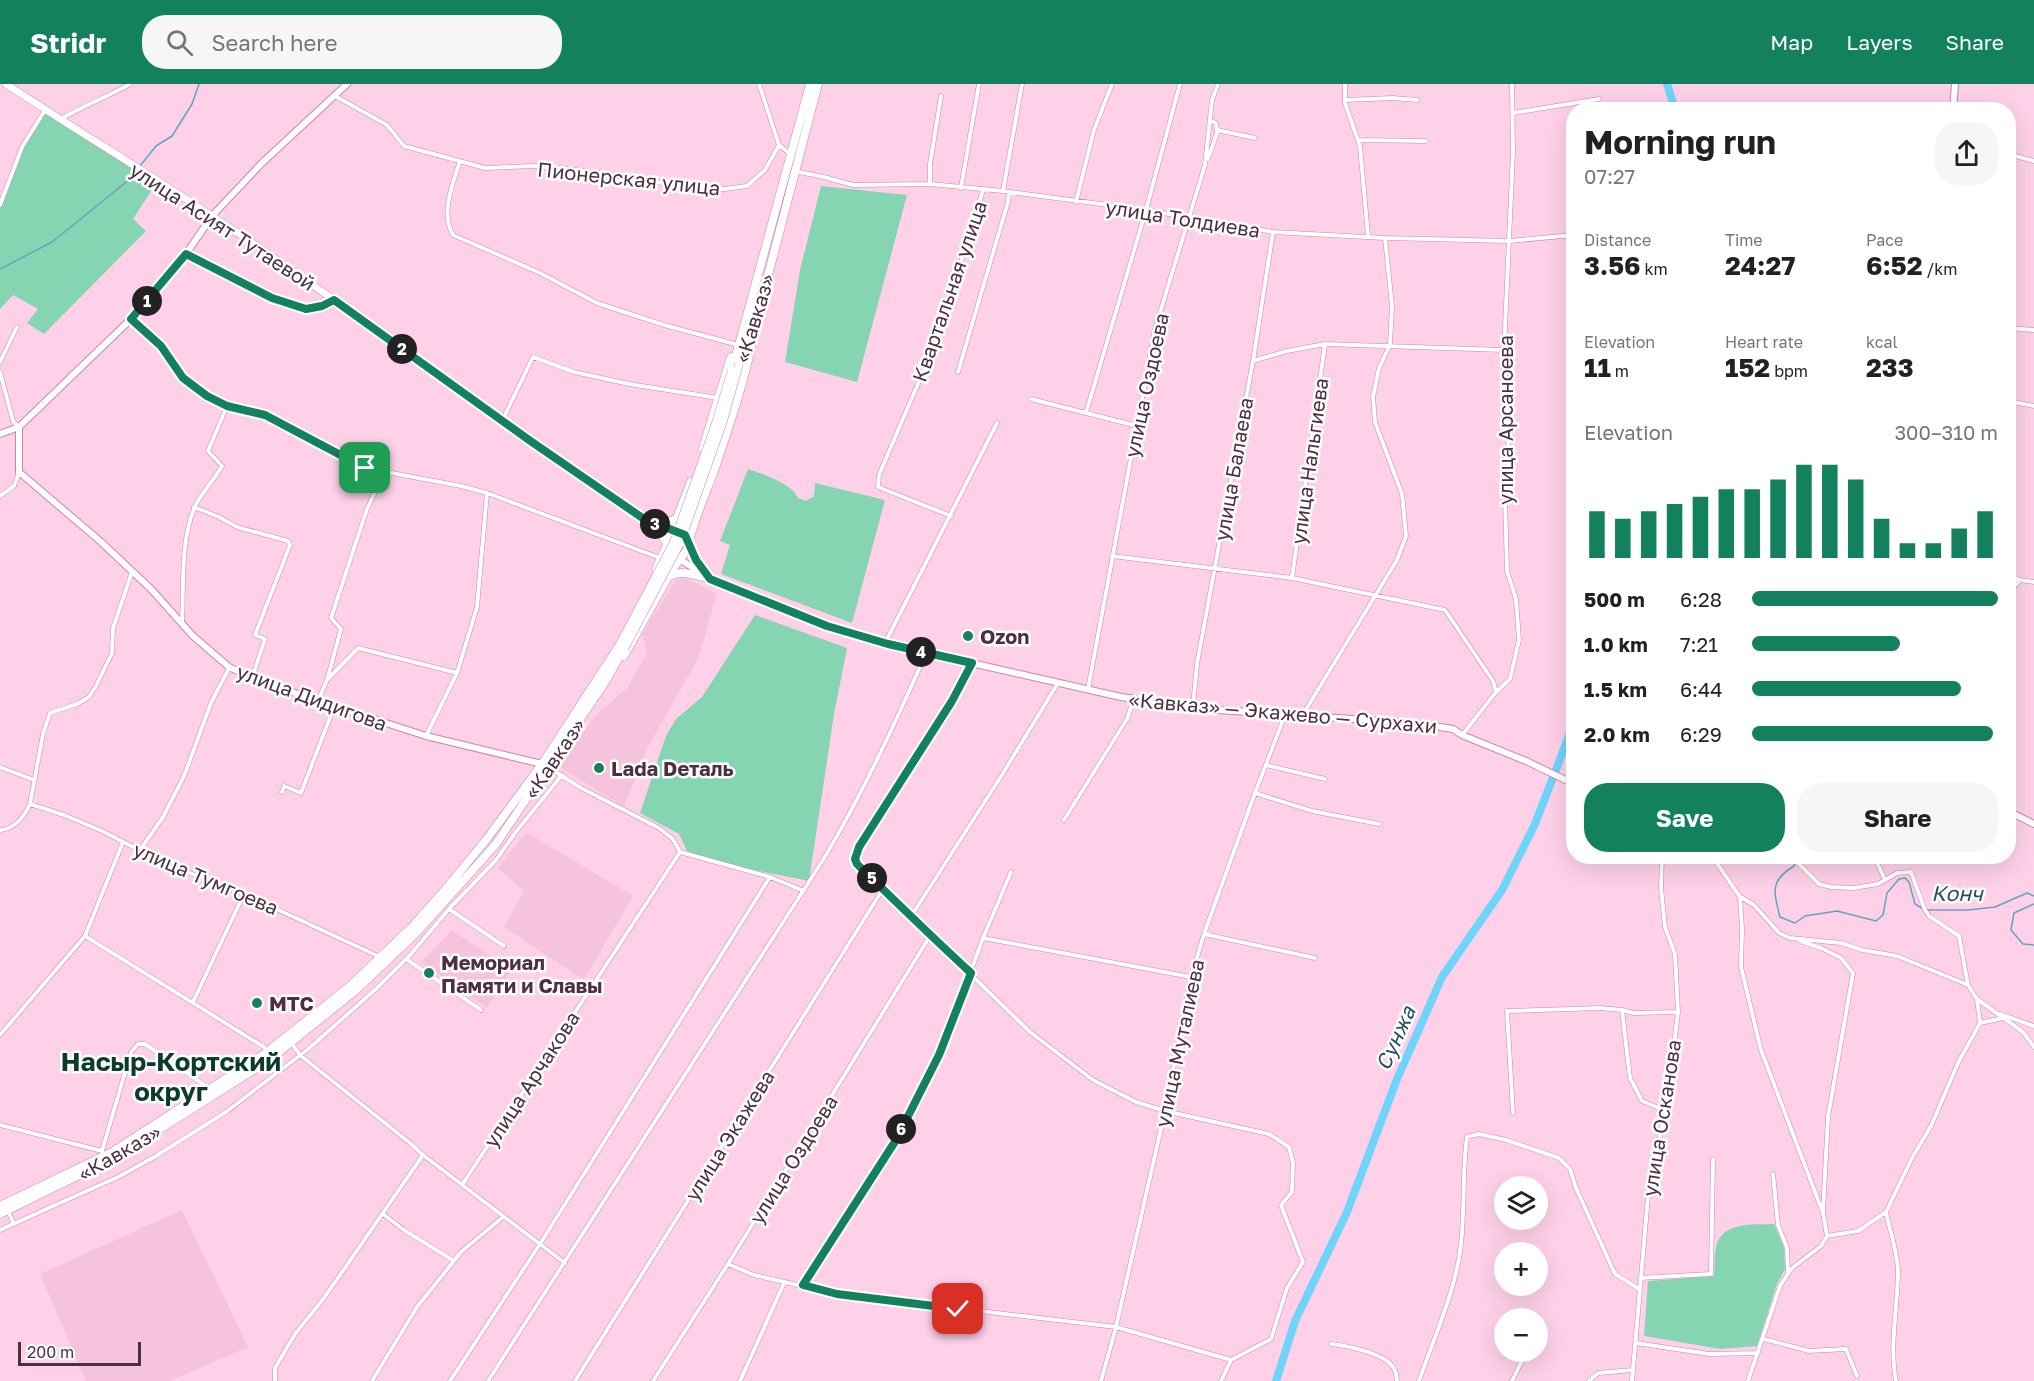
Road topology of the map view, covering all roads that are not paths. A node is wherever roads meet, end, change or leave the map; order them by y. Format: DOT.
graph roads {
  1 [pos="6,84"];
  2 [pos="130,84"];
  3 [pos="347,84"];
  4 [pos="759,84"];
  5 [pos="810,84"];
  6 [pos="818,84"];
  7 [pos="979,84"];
  8 [pos="1022,84"];
  9 [pos="1112,84"];
  10 [pos="1180,84"];
  11 [pos="1218,84"];
  12 [pos="1345,84"];
  13 [pos="1512,84"];
  14 [pos="1955,84"];
  15 [pos="335,96"];
  16 [pos="940,96"];
  17 [pos="1417,99"];
  18 [pos="1599,99"];
  19 [pos="1345,100"];
  20 [pos="1581,102"];
  21 [pos="1954,102"];
  22 [pos="1566,104"];
  23 [pos="45,110"];
  24 [pos="1513,113"];
  25 [pos="60,119"];
  26 [pos="1210,120"];
  27 [pos="1217,130"];
  28 [pos="1255,138"];
  29 [pos="1358,140"];
  30 [pos="1426,141"];
  31 [pos="779,145"];
  32 [pos="791,154"];
  33 [pos="2016,156"];
  34 [pos="460,161"];
  35 [pos="2034,161"];
  36 [pos="1205,165"];
  37 [pos="795,171"];
  38 [pos="930,184"];
  39 [pos="961,188"];
  40 [pos="982,190"];
  41 [pos="1006,191"];
  42 [pos="1076,202"];
  43 [pos="0,205"];
  44 [pos="1146,210"];
  45 [pos="212,216"];
  46 [pos="1189,219"];
  47 [pos="1273,232"];
  48 [pos="1368,236"];
  49 [pos="1566,237"];
  50 [pos="1385,238"];
  51 [pos="1509,241"];
  52 [pos="186,254"];
  53 [pos="756,287"];
  54 [pos="761,297"];
  55 [pos="334,300"];
  56 [pos="131,319"];
  57 [pos="17,327"];
  58 [pos="2016,329"];
  59 [pos="2034,330"];
  60 [pos="735,344"];
  61 [pos="1325,344"];
  62 [pos="1390,345"];
  63 [pos="1504,350"];
  64 [pos="1253,361"];
  65 [pos="0,362"];
  66 [pos="737,363"];
  67 [pos="0,372"];
  68 [pos="958,372"];
  69 [pos="719,398"];
  70 [pos="1031,399"];
  71 [pos="2016,402"];
  72 [pos="227,406"];
  73 [pos="2034,406"];
  74 [pos="1086,413"];
  75 [pos="502,421"];
  76 [pos="997,423"];
  77 [pos="1137,426"];
  78 [pos="19,427"];
  79 [pos="0,434"];
  80 [pos="19,472"];
  81 [pos="384,473"];
  82 [pos="488,493"];
  83 [pos="0,496"];
  84 [pos="194,507"];
  85 [pos="951,516"];
  86 [pos="644,519"];
  87 [pos="676,519"];
  88 [pos="670,538"];
  89 [pos="689,542"];
  90 [pos="686,551"];
  91 [pos="673,554"];
  92 [pos="1112,556"];
  93 [pos="661,559"];
  94 [pos="681,559"];
  95 [pos="1216,567"];
  96 [pos="132,572"];
  97 [pos="668,577"];
  98 [pos="1292,578"];
  99 [pos="710,579"];
  100 [pos="2016,579"];
  101 [pos="2020,580"];
  102 [pos="2034,582"];
  103 [pos="2016,585"];
  104 [pos="1376,595"];
  105 [pos="182,624"];
  106 [pos="885,644"];
  107 [pos="926,653"];
  108 [pos="972,663"];
  109 [pos="229,667"];
  110 [pos="457,674"];
  111 [pos="252,678"];
  112 [pos="602,679"];
  113 [pos="327,680"];
  114 [pos="1059,682"];
  115 [pos="1088,689"];
  116 [pos="1496,692"];
  117 [pos="1134,699"];
  118 [pos="318,701"];
  119 [pos="1193,706"];
  120 [pos="334,707"];
  121 [pos="1286,714"];
  122 [pos="1302,716"];
  123 [pos="1462,735"];
  124 [pos="426,736"];
  125 [pos="1266,765"];
  126 [pos="545,766"];
  127 [pos="0,767"];
  128 [pos="562,775"];
  129 [pos="1325,779"];
  130 [pos="34,780"];
  131 [pos="1566,780"];
  132 [pos="282,792"];
  133 [pos="1255,793"];
  134 [pos="30,804"];
  135 [pos="2016,815"];
  136 [pos="1064,820"];
  137 [pos="1379,824"];
  138 [pos="2034,824"];
  139 [pos="0,830"];
  140 [pos="123,842"];
  141 [pos="140,850"];
  142 [pos="680,852"];
  143 [pos="1662,864"];
  144 [pos="1717,864"];
  145 [pos="1799,864"];
  146 [pos="1878,864"];
  147 [pos="1011,872"];
  148 [pos="770,878"];
  149 [pos="1885,880"];
  150 [pos="883,889"];
  151 [pos="804,891"];
  152 [pos="244,894"];
  153 [pos="1740,897"];
  154 [pos="449,909"];
  155 [pos="912,915"];
  156 [pos="1204,934"];
  157 [pos="85,936"];
  158 [pos="930,936"];
  159 [pos="983,938"];
  160 [pos="1790,938"];
  161 [pos="504,945"];
  162 [pos="381,957"];
  163 [pos="1315,958"];
  164 [pos="406,959"];
  165 [pos="971,973"];
  166 [pos="1191,978"];
  167 [pos="1968,985"];
  168 [pos="1977,999"];
  169 [pos="193,1002"];
  170 [pos="482,1010"];
  171 [pos="1622,1010"];
  172 [pos="1678,1012"];
  173 [pos="1994,1012"];
  174 [pos="2003,1018"];
  175 [pos="1980,1023"];
  176 [pos="2034,1026"];
  177 [pos="0,1035"];
  178 [pos="291,1042"];
  179 [pos="2034,1047"];
  180 [pos="267,1052"];
  181 [pos="300,1054"];
  182 [pos="210,1089"];
  183 [pos="1666,1111"];
  184 [pos="1165,1112"];
  185 [pos="1513,1113"];
  186 [pos="0,1125"];
  187 [pos="102,1151"];
  188 [pos="112,1152"];
  189 [pos="423,1155"];
  190 [pos="1713,1159"];
  191 [pos="1773,1174"];
  192 [pos="462,1185"];
  193 [pos="3,1210"];
  194 [pos="1886,1212"];
  195 [pos="1823,1213"];
  196 [pos="383,1214"];
  197 [pos="503,1216"];
  198 [pos="14,1224"];
  199 [pos="0,1230"];
  200 [pos="1827,1236"];
  201 [pos="540,1244"];
  202 [pos="454,1261"];
  203 [pos="566,1263"];
  204 [pos="728,1264"];
  205 [pos="1788,1274"];
  206 [pos="1640,1278"];
  207 [pos="784,1283"];
  208 [pos="803,1285"];
  209 [pos="1639,1289"];
  210 [pos="1116,1327"];
  211 [pos="1764,1339"];
  212 [pos="1636,1343"];
  213 [pos="1331,1344"];
  214 [pos="1758,1353"];
  215 [pos="1231,1360"];
  216 [pos="1521,1362"];
  217 [pos="1633,1370"];
  218 [pos="1857,1377"];
  219 [pos="275,1381"];
  220 [pos="372,1381"];
  221 [pos="450,1381"];
  222 [pos="488,1381"];
  223 [pos="575,1381"];
  224 [pos="653,1381"];
  225 [pos="740,1381"];
  226 [pos="1101,1381"];
  227 [pos="1221,1381"];
  228 [pos="1396,1381"];
  229 [pos="1419,1381"];
  230 [pos="1512,1381"];
  231 [pos="1589,1381"];
  232 [pos="1632,1381"];
  233 [pos="1748,1381"];
  234 [pos="1896,1381"];
  1 -- 23 [label="main road, улица Асият Тутаевой"];
  2 -- 25 [label="street"];
  3 -- 15 [label="street"];
  4 -- 31 [label="street"];
  5 -- 32 [label="highway, «Кавказ»"];
  6 -- 37 [label="highway, «Кавказ»"];
  7 -- 39 [label="street"];
  8 -- 41 [label="street"];
  9 -- 42 [label="street"];
  10 -- 44 [label="street"];
  11 -- 26 [label="street, улица Оздоева"];
  12 -- 19 [label="street"];
  13 -- 24 [label="street, улица Арсаноева"];
  14 -- 21 [label="street"];
  15 -- 34 [label="street, Пионерская улица"];
  15 -- 45 [label="street"];
  16 -- 38 [label="street"];
  17 -- 19 [label="street"];
  18 -- 20 [label="street"];
  19 -- 29 [label="street"];
  22 -- 24 [label="street"];
  23 -- 25 [label="main road, улица Асият Тутаевой"];
  23 -- 43 [label="street"];
  24 -- 51 [label="street, улица Арсаноева"];
  25 -- 45 [label="main road, улица Асият Тутаевой"];
  26 -- 27 [label="street"];
  26 -- 36 [label="street, улица Оздоева"];
  27 -- 28 [label="street"];
  27 -- 36 [label="street"];
  29 -- 30 [label="street"];
  29 -- 48 [label="street"];
  31 -- 32 [label="street"];
  31 -- 34 [label="street, Пионерская улица"];
  32 -- 53 [label="highway, «Кавказ»"];
  33 -- 35 [label="street"];
  34 -- 60 [label="street"];
  36 -- 46 [label="street, улица Оздоева"];
  37 -- 38 [label="street, улица Толдиева"];
  37 -- 54 [label="highway, «Кавказ»"];
  38 -- 39 [label="street, улица Толдиева"];
  39 -- 40 [label="street, улица Толдиева"];
  40 -- 41 [label="street, улица Толдиева"];
  40 -- 85 [label="street, Квартальная улица"];
  41 -- 42 [label="street, улица Толдиева"];
  41 -- 68 [label="street"];
  42 -- 44 [label="street, улица Толдиева"];
  44 -- 46 [label="street, улица Толдиева"];
  44 -- 74 [label="street"];
  45 -- 52 [label="street"];
  45 -- 55 [label="main road, улица Асият Тутаевой"];
  46 -- 47 [label="street, улица Толдиева"];
  46 -- 77 [label="street, улица Оздоева"];
  47 -- 48 [label="street, улица Толдиева"];
  47 -- 64 [label="street, улица Балаева"];
  48 -- 50 [label="street, улица Толдиева"];
  49 -- 51 [label="street, улица Толдиева"];
  50 -- 51 [label="street, улица Толдиева"];
  50 -- 62 [label="street"];
  51 -- 63 [label="street, улица Арсаноева"];
  52 -- 55 [label="street"];
  52 -- 56 [label="street"];
  53 -- 60 [label="highway, «Кавказ»"];
  53 -- 66 [label="highway, «Кавказ»"];
  54 -- 66 [label="highway, «Кавказ»"];
  54 -- 89 [label="highway"];
  55 -- 75 [label="main road, улица Асият Тутаевой"];
  56 -- 72 [label="street"];
  56 -- 78 [label="street"];
  57 -- 65 [label="street"];
  58 -- 59 [label="street"];
  60 -- 69 [label="highway, «Кавказ»"];
  61 -- 62 [label="street"];
  61 -- 64 [label="street"];
  61 -- 98 [label="street, улица Нальгиева"];
  62 -- 63 [label="street"];
  62 -- 104 [label="street"];
  63 -- 116 [label="street, улица Арсаноева"];
  64 -- 95 [label="street, улица Балаева"];
  66 -- 112 [label="highway, «Кавказ», bridge"];
  67 -- 78 [label="street"];
  69 -- 75 [label="street"];
  69 -- 87 [label="highway, «Кавказ»"];
  70 -- 74 [label="street"];
  71 -- 73 [label="street"];
  72 -- 81 [label="street"];
  72 -- 84 [label="street"];
  74 -- 77 [label="street"];
  75 -- 86 [label="main road, улица Асият Тутаевой"];
  76 -- 85 [label="street"];
  77 -- 92 [label="street, улица Оздоева"];
  78 -- 79 [label="street"];
  78 -- 80 [label="street"];
  80 -- 83 [label="street"];
  80 -- 96 [label="street, улица Дидигова"];
  81 -- 82 [label="street"];
  81 -- 113 [label="street"];
  82 -- 93 [label="street"];
  82 -- 110 [label="street"];
  84 -- 105 [label="street"];
  84 -- 111 [label="street"];
  85 -- 106 [label="street"];
  86 -- 87 [label="highway"];
  86 -- 88 [label="main road"];
  86 -- 88 [label="main road, улица Асият Тутаевой"];
  87 -- 88 [label="highway, «Кавказ»"];
  88 -- 89 [label="main road"];
  88 -- 91 [label="main road"];
  88 -- 93 [label="highway, «Кавказ»"];
  89 -- 90 [label="main road"];
  89 -- 99 [label="street"];
  90 -- 91 [label="main road"];
  90 -- 94 [label="highway"];
  91 -- 94 [label="street, «Кавказ» — Экажево — Сурхахи"];
  92 -- 95 [label="street"];
  92 -- 115 [label="street, улица Оздоева"];
  93 -- 112 [label="highway, «Кавказ»"];
  94 -- 97 [label="highway"];
  94 -- 99 [label="street, «Кавказ» — Экажево — Сурхахи"];
  95 -- 98 [label="street"];
  95 -- 119 [label="street, улица Балаева"];
  96 -- 105 [label="street, улица Дидигова"];
  96 -- 130 [label="street"];
  97 -- 99 [label="highway"];
  97 -- 112 [label="highway"];
  98 -- 104 [label="street"];
  99 -- 106 [label="street, «Кавказ» — Экажево — Сурхахи"];
  100 -- 101 [label="street"];
  101 -- 102 [label="street"];
  101 -- 103 [label="street"];
  104 -- 116 [label="street"];
  104 -- 122 [label="street"];
  105 -- 109 [label="street, улица Дидигова"];
  106 -- 107 [label="street, «Кавказ» — Экажево — Сурхахи"];
  107 -- 108 [label="street, «Кавказ» — Экажево — Сурхахи"];
  107 -- 151 [label="street"];
  108 -- 114 [label="street, «Кавказ» — Экажево — Сурхахи"];
  108 -- 150 [label="street"];
  109 -- 111 [label="street, улица Дидигова"];
  109 -- 141 [label="street"];
  110 -- 113 [label="street"];
  110 -- 124 [label="street"];
  111 -- 118 [label="street, улица Дидигова"];
  112 -- 126 [label="highway, «Кавказ»"];
  113 -- 118 [label="street"];
  114 -- 115 [label="street, «Кавказ» — Экажево — Сурхахи"];
  114 -- 155 [label="street"];
  115 -- 117 [label="street, «Кавказ» — Экажево — Сурхахи"];
  116 -- 123 [label="street, улица Арсаноева"];
  117 -- 119 [label="street, «Кавказ» — Экажево — Сурхахи"];
  117 -- 136 [label="street"];
  118 -- 120 [label="street, улица Дидигова"];
  119 -- 121 [label="street, «Кавказ» — Экажево — Сурхахи"];
  120 -- 124 [label="street, улица Дидигова"];
  120 -- 132 [label="street"];
  121 -- 122 [label="street, «Кавказ» — Экажево — Сурхахи"];
  121 -- 125 [label="street, улица Муталиева"];
  122 -- 123 [label="street, «Кавказ» — Экажево — Сурхахи"];
  123 -- 131 [label="street, «Кавказ» — Экажево — Сурхахи"];
  124 -- 126 [label="street, улица Дидигова"];
  125 -- 129 [label="street"];
  125 -- 133 [label="street, улица Муталиева"];
  126 -- 128 [label="street"];
  126 -- 162 [label="highway, «Кавказ»"];
  126 -- 178 [label="highway, «Кавказ»"];
  127 -- 130 [label="street"];
  128 -- 142 [label="street"];
  128 -- 154 [label="street"];
  130 -- 134 [label="street"];
  133 -- 137 [label="street"];
  133 -- 156 [label="street, улица Муталиева"];
  134 -- 139 [label="street"];
  134 -- 140 [label="street, улица Тумгоева"];
  135 -- 138 [label="street"];
  140 -- 141 [label="street, улица Тумгоева"];
  140 -- 157 [label="street"];
  141 -- 152 [label="street, улица Тумгоева"];
  142 -- 148 [label="street"];
  142 -- 192 [label="street, улица Арчакова"];
  143 -- 172 [label="street, улица Осканова"];
  144 -- 153 [label="street"];
  145 -- 149 [label="street"];
  146 -- 149 [label="street"];
  147 -- 159 [label="street"];
  148 -- 151 [label="street"];
  148 -- 201 [label="street"];
  149 -- 167 [label="street"];
  150 -- 155 [label="street"];
  150 -- 223 [label="street, улица Экажева"];
  151 -- 203 [label="street"];
  152 -- 162 [label="street, улица Тумгоева"];
  152 -- 169 [label="street"];
  153 -- 160 [label="street"];
  153 -- 195 [label="street"];
  154 -- 161 [label="street"];
  154 -- 164 [label="street"];
  155 -- 158 [label="street"];
  156 -- 163 [label="street"];
  156 -- 166 [label="street, улица Муталиева"];
  157 -- 169 [label="street"];
  157 -- 177 [label="street"];
  158 -- 165 [label="street"];
  158 -- 204 [label="street, улица Оздоева"];
  159 -- 165 [label="street"];
  159 -- 166 [label="street"];
  160 -- 167 [label="street"];
  160 -- 195 [label="street"];
  162 -- 180 [label="highway, «Кавказ»"];
  164 -- 170 [label="street"];
  164 -- 181 [label="street"];
  165 -- 184 [label="street"];
  165 -- 208 [label="street"];
  166 -- 184 [label="street, улица Муталиева"];
  167 -- 168 [label="street"];
  168 -- 173 [label="street"];
  168 -- 175 [label="street"];
  169 -- 180 [label="street"];
  171 -- 172 [label="street"];
  171 -- 183 [label="street"];
  171 -- 185 [label="street"];
  172 -- 183 [label="street, улица Осканова"];
  173 -- 174 [label="street"];
  173 -- 176 [label="street"];
  174 -- 175 [label="street"];
  174 -- 179 [label="street"];
  175 -- 194 [label="street"];
  178 -- 181 [label="street"];
  178 -- 193 [label="highway, «Кавказ»"];
  180 -- 182 [label="highway, «Кавказ»"];
  181 -- 189 [label="street"];
  181 -- 198 [label="street"];
  182 -- 187 [label="street"];
  182 -- 188 [label="highway, «Кавказ»"];
  183 -- 206 [label="street, улица Осканова"];
  184 -- 210 [label="street, улица Муталиева"];
  184 -- 215 [label="street"];
  186 -- 187 [label="street"];
  187 -- 188 [label="street"];
  188 -- 193 [label="highway, «Кавказ»"];
  189 -- 192 [label="street"];
  189 -- 196 [label="street"];
  190 -- 206 [label="street"];
  191 -- 205 [label="street"];
  192 -- 197 [label="street"];
  193 -- 198 [label="street"];
  194 -- 200 [label="street"];
  194 -- 234 [label="street"];
  195 -- 200 [label="street"];
  196 -- 202 [label="street"];
  196 -- 219 [label="street"];
  197 -- 201 [label="street"];
  197 -- 202 [label="street"];
  198 -- 199 [label="street"];
  200 -- 205 [label="street"];
  201 -- 203 [label="street"];
  201 -- 221 [label="street"];
  202 -- 220 [label="street"];
  203 -- 222 [label="street"];
  204 -- 207 [label="street"];
  204 -- 224 [label="street, улица Оздоева"];
  205 -- 211 [label="street"];
  206 -- 209 [label="street, улица Осканова"];
  207 -- 208 [label="street"];
  207 -- 225 [label="street"];
  208 -- 210 [label="street"];
  209 -- 212 [label="street, улица Осканова"];
  209 -- 229 [label="street"];
  210 -- 215 [label="street"];
  210 -- 226 [label="street, улица Муталиева"];
  211 -- 214 [label="street"];
  211 -- 218 [label="street"];
  212 -- 214 [label="street"];
  212 -- 217 [label="street, улица Осканова"];
  213 -- 228 [label="street"];
  214 -- 233 [label="street"];
  215 -- 227 [label="street"];
  216 -- 230 [label="street"];
  217 -- 231 [label="street"];
  217 -- 232 [label="street, улица Осканова"];
}
